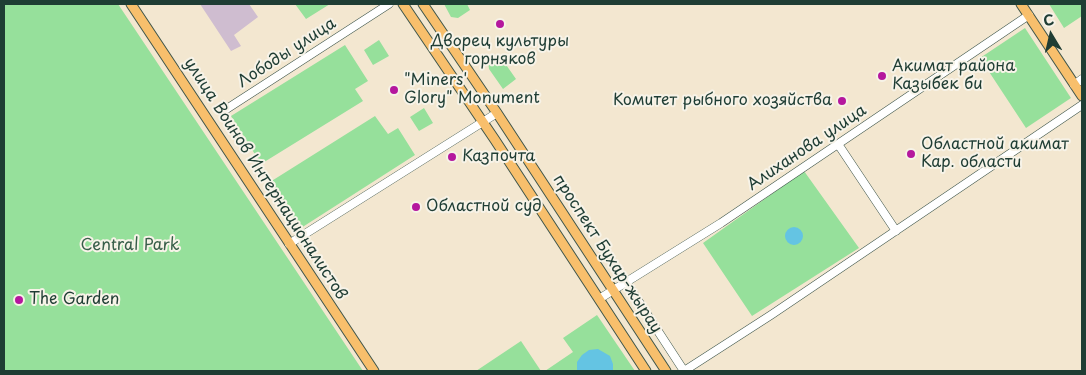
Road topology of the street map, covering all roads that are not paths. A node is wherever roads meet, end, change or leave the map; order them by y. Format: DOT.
graph roads {
  1 [pos="131,4"];
  2 [pos="389,4"];
  3 [pos="403,4"];
  4 [pos="423,4"];
  5 [pos="1021,4"];
  6 [pos="1029,15"];
  7 [pos="1078,82"];
  8 [pos="1082,96"];
  9 [pos="1082,105"];
  10 [pos="225,110"];
  11 [pos="497,113"];
  12 [pos="482,122"];
  13 [pos="838,144"];
  14 [pos="896,231"];
  15 [pos="289,244"];
  16 [pos="626,282"];
  17 [pos="613,290"];
  18 [pos="599,300"];
  19 [pos="374,371"];
  20 [pos="646,371"];
  21 [pos="666,371"];
  22 [pos="684,371"];
  1 -- 15 [label="main road, улица Воинов Интернационалистов"];
  2 -- 10 [label="street, Лободы улица"];
  3 -- 12 [label="main road, проспект Бухар-жырау"];
  4 -- 11 [label="main road, проспект Бухар-жырау"];
  5 -- 6 [label="main road"];
  6 -- 7 [label="main road"];
  6 -- 13 [label="street, Алиханова улица"];
  7 -- 8 [label="main road"];
  9 -- 14 [label="street"];
  11 -- 12 [label="street"];
  11 -- 17 [label="main road, проспект Бухар-жырау"];
  12 -- 15 [label="street"];
  12 -- 18 [label="main road, проспект Бухар-жырау"];
  13 -- 14 [label="street"];
  13 -- 16 [label="street, Алиханова улица"];
  14 -- 22 [label="street"];
  15 -- 19 [label="main road, улица Воинов Интернационалистов"];
  16 -- 17 [label="street, Алиханова улица"];
  16 -- 22 [label="street"];
  17 -- 18 [label="street, Алиханова улица"];
  17 -- 21 [label="main road, проспект Бухар-жырау"];
  18 -- 20 [label="main road, проспект Бухар-жырау"];
}
